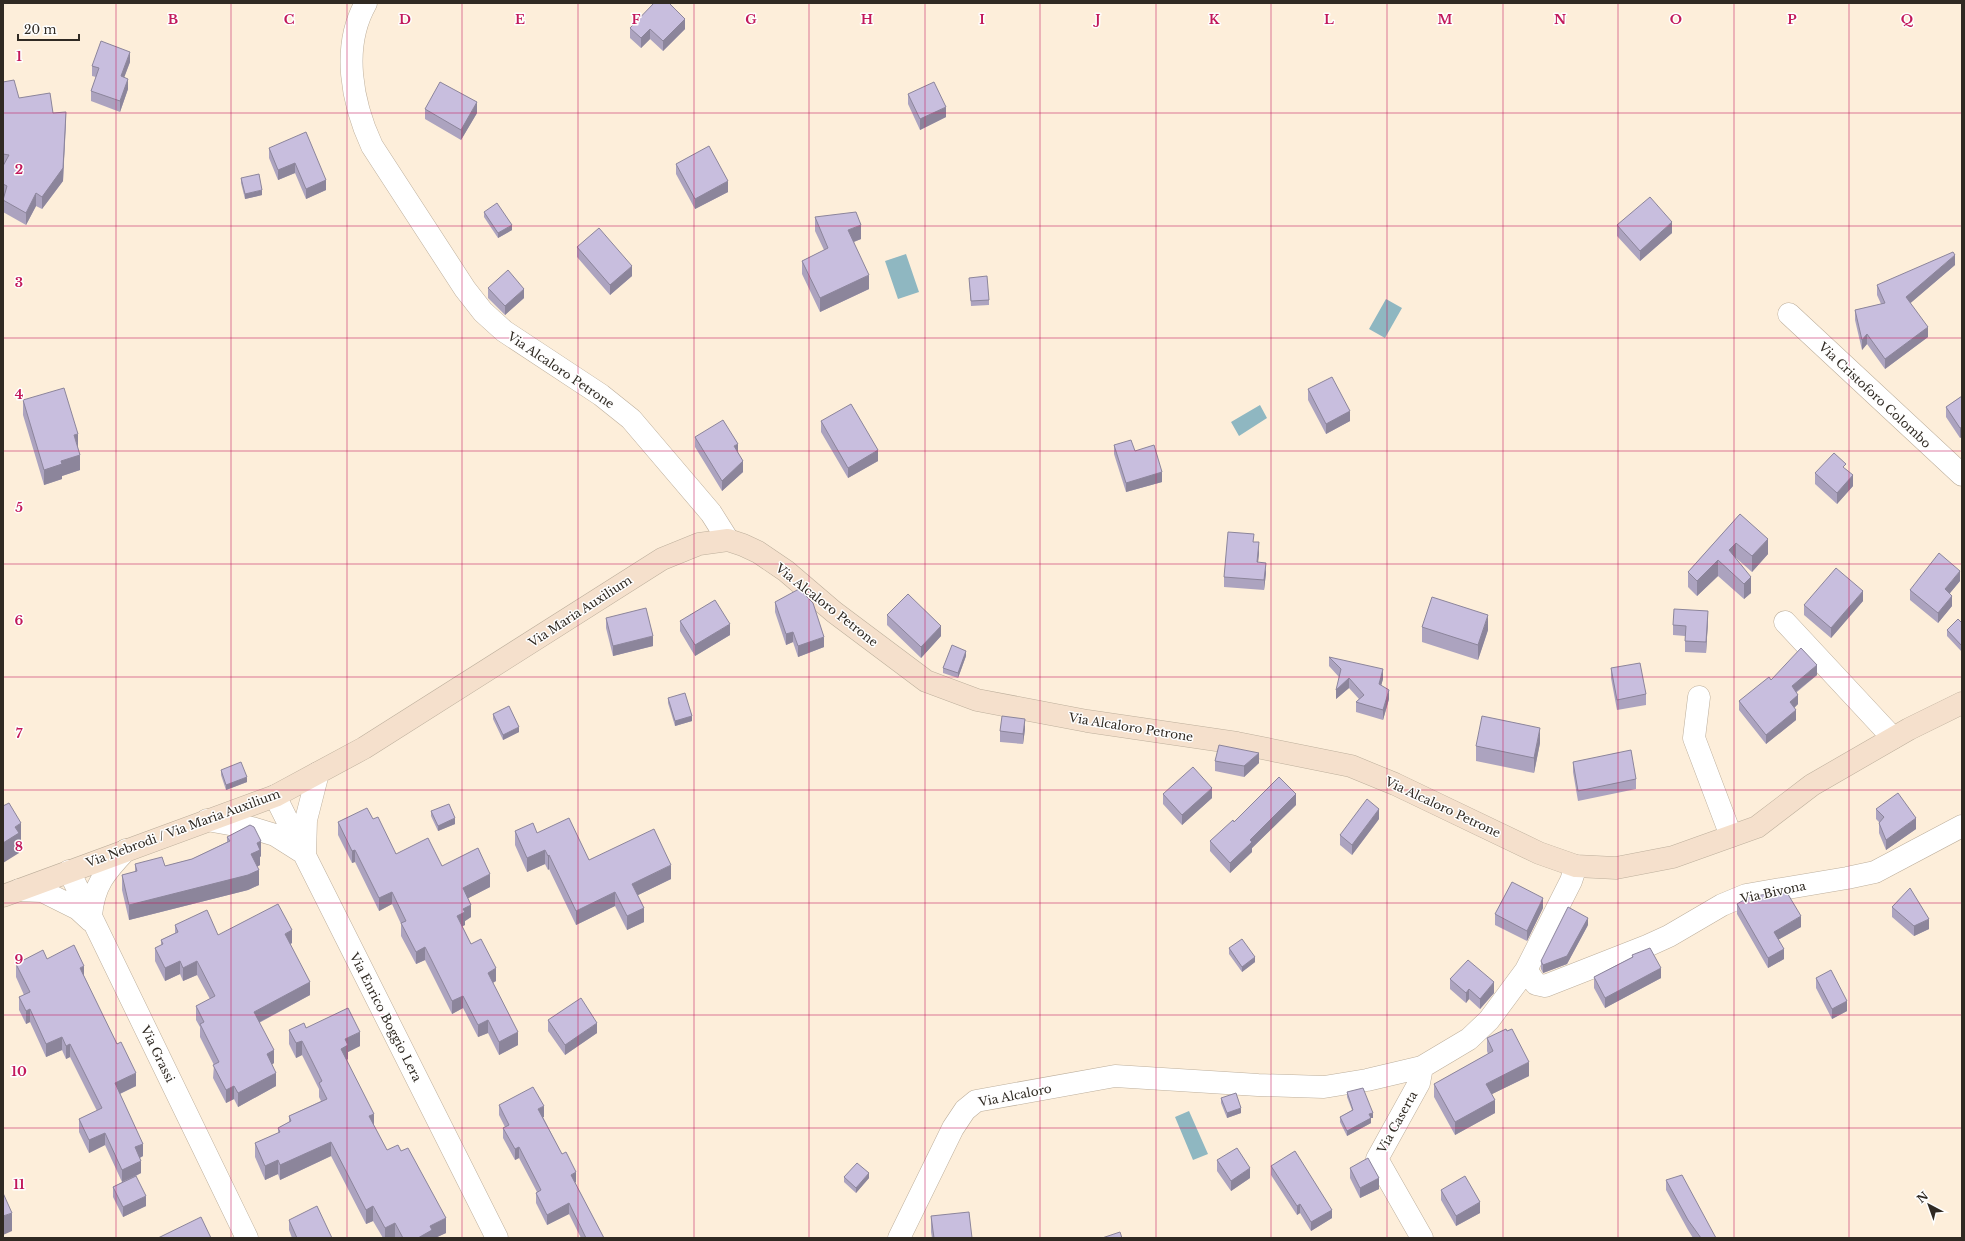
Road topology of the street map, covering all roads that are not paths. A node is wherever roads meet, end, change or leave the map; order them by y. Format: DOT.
graph roads {
  1 [pos="366,3"];
  2 [pos="1789,314"];
  3 [pos="1962,475"];
  4 [pos="728,540"];
  5 [pos="1785,622"];
  6 [pos="1699,697"];
  7 [pos="440,700"];
  8 [pos="1962,703"];
  9 [pos="1893,738"];
  10 [pos="318,773"];
  11 [pos="276,796"];
  12 [pos="208,820"];
  13 [pos="1962,826"];
  14 [pos="1731,836"];
  15 [pos="126,850"];
  16 [pos="305,854"];
  17 [pos="1576,866"];
  18 [pos="69,871"];
  19 [pos="11,893"];
  20 [pos="93,920"];
  21 [pos="1526,970"];
  22 [pos="1422,1067"];
  23 [pos="247,1238"];
  24 [pos="497,1238"];
  25 [pos="899,1238"];
  26 [pos="1422,1238"];
  1 -- 4 [label="street, Via Alcaloro Petrone"];
  2 -- 3 [label="street, Via Cristoforo Colombo"];
  4 -- 7 [label="street, Via Maria Auxilium"];
  4 -- 17 [label="street, Via Alcaloro Petrone"];
  5 -- 9 [label="street"];
  6 -- 14 [label="street"];
  7 -- 10 [label="street, Via Nebrodi / Via Maria Auxilium"];
  8 -- 9 [label="street, Via Alcaloro Petrone"];
  9 -- 14 [label="street, Via Alcaloro Petrone"];
  10 -- 11 [label="street, Via Nebrodi / Via Maria Auxilium"];
  10 -- 16 [label="street"];
  11 -- 12 [label="street, Via Nebrodi / Via Maria Auxilium"];
  11 -- 16 [label="street, Via Enrico Boggio Lera"];
  12 -- 15 [label="street, Via Nebrodi / Via Maria Auxilium"];
  12 -- 16 [label="street"];
  13 -- 21 [label="street, Via Bivona"];
  14 -- 17 [label="street, Via Alcaloro Petrone"];
  15 -- 18 [label="street, Via Nebrodi / Via Maria Auxilium"];
  15 -- 20 [label="street"];
  16 -- 24 [label="street, Via Enrico Boggio Lera"];
  17 -- 21 [label="street, Via Alcaloro"];
  18 -- 19 [label="street, Via Nebrodi / Via Maria Auxilium"];
  18 -- 20 [label="street, Via Grassi"];
  19 -- 20 [label="street"];
  20 -- 23 [label="street, Via Grassi"];
  21 -- 22 [label="street, Via Alcaloro"];
  22 -- 25 [label="street, Via Alcaloro"];
  22 -- 26 [label="street, Via Caserta"];
}
